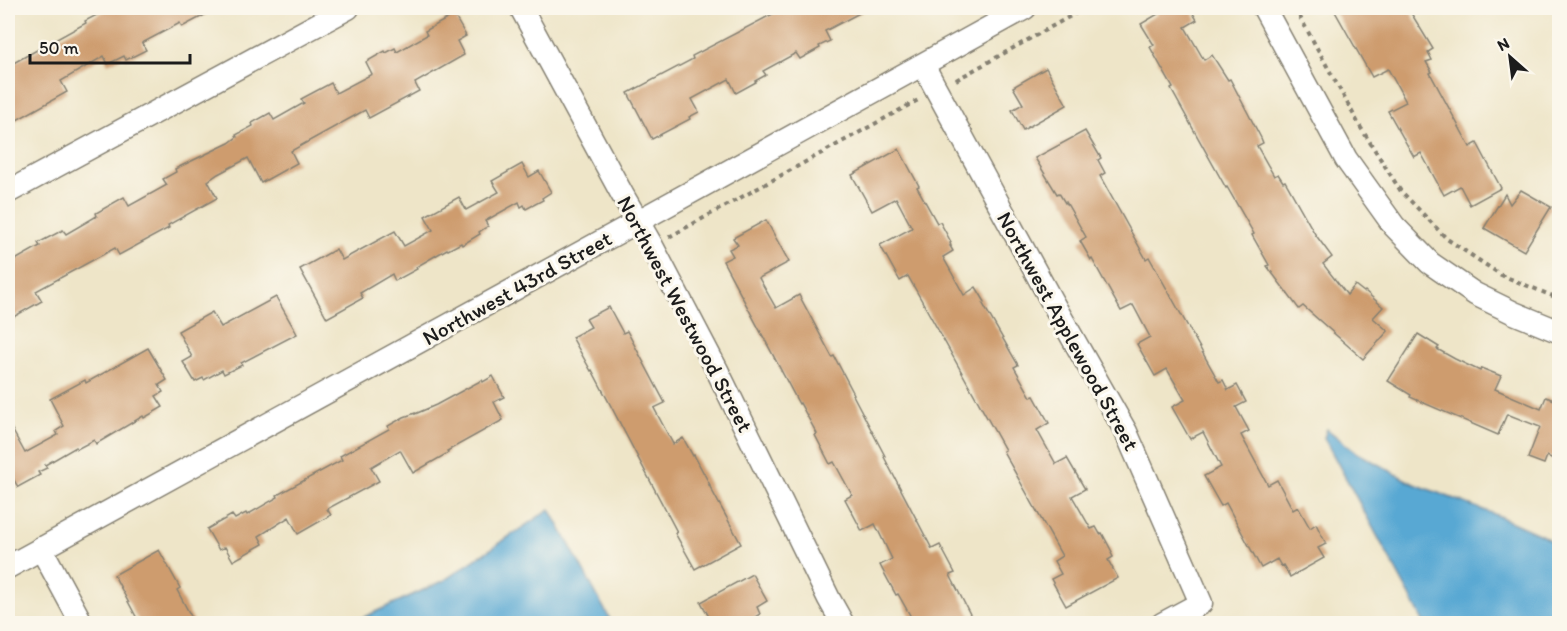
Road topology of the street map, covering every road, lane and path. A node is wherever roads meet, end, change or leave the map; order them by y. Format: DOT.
graph roads {
  1 [pos="348,8"];
  2 [pos="521,8"];
  3 [pos="1025,8"];
  4 [pos="1085,8"];
  5 [pos="1264,8"];
  6 [pos="1295,8"];
  7 [pos="923,65"];
  8 [pos="936,90"];
  9 [pos="8,192"];
  10 [pos="638,221"];
  11 [pos="652,246"];
  12 [pos="1560,299"];
  13 [pos="1560,332"];
  14 [pos="41,548"];
  15 [pos="8,567"];
  16 [pos="82,624"];
  17 [pos="843,624"];
  18 [pos="1162,624"];
  1 -- 9 [label="street"];
  2 -- 10 [label="street, Northwest Westwood Street"];
  3 -- 7 [label="street, Northwest 43rd Street"];
  4 -- 8 [label="path"];
  5 -- 13 [label="street"];
  6 -- 12 [label="path"];
  7 -- 8 [label="street, Northwest Applewood Street"];
  7 -- 10 [label="street, Northwest 43rd Street"];
  8 -- 11 [label="path"];
  8 -- 18 [label="street, Northwest Applewood Street"];
  10 -- 11 [label="street, Northwest Westwood Street"];
  10 -- 14 [label="street, Northwest 43rd Street"];
  11 -- 17 [label="street, Northwest Westwood Street"];
  14 -- 15 [label="street, Northwest 43rd Street"];
  14 -- 16 [label="street"];
}
